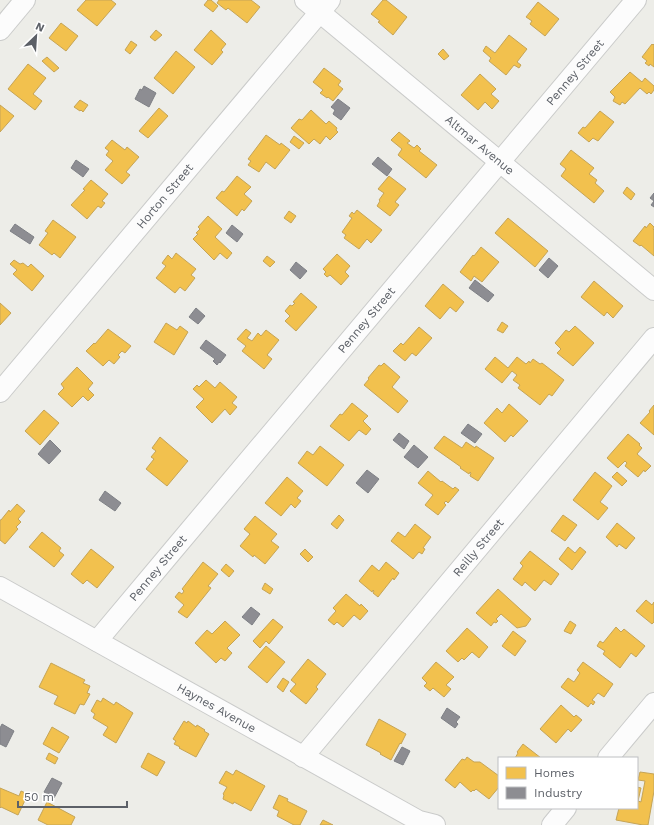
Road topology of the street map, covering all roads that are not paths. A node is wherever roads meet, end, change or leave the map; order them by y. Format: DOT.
graph roads {
  1 [pos="25,0"];
  2 [pos="636,0"];
  3 [pos="318,4"];
  4 [pos="0,30"];
  5 [pos="500,162"];
  6 [pos="654,290"];
  7 [pos="654,338"];
  8 [pos="0,392"];
  9 [pos="0,587"];
  10 [pos="97,641"];
  11 [pos="654,703"];
  12 [pos="302,757"];
  13 [pos="609,757"];
  14 [pos="565,809"];
  15 [pos="435,825"];
  16 [pos="552,825"];
  1 -- 4 [label="street"];
  2 -- 5 [label="street, Penney Street"];
  3 -- 5 [label="street, Altmar Avenue"];
  3 -- 8 [label="street, Horton Street"];
  5 -- 6 [label="street, Altmar Avenue"];
  5 -- 10 [label="street, Penney Street"];
  7 -- 12 [label="street, Reilly Street"];
  9 -- 10 [label="street, Haynes Avenue"];
  10 -- 12 [label="street, Haynes Avenue"];
  11 -- 13 [label="street"];
  12 -- 15 [label="street, Haynes Avenue"];
  14 -- 16 [label="street"];
}
